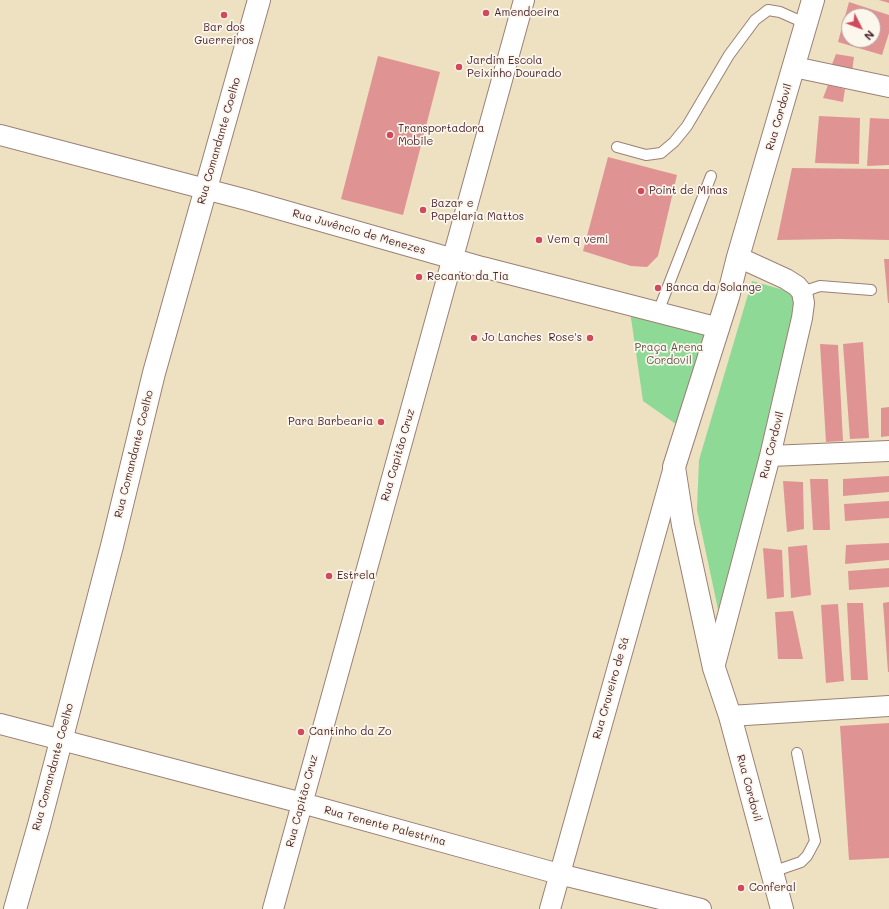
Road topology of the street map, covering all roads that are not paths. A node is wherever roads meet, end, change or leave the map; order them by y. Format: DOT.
graph roads {
  1 [pos="259,0"];
  2 [pos="524,0"];
  3 [pos="813,0"];
  4 [pos="806,24"];
  5 [pos="794,67"];
  6 [pos="889,87"];
  7 [pos="0,135"];
  8 [pos="617,147"];
  9 [pos="711,176"];
  10 [pos="206,190"];
  11 [pos="738,257"];
  12 [pos="453,259"];
  13 [pos="871,290"];
  14 [pos="802,292"];
  15 [pos="658,312"];
  16 [pos="719,328"];
  17 [pos="889,451"];
  18 [pos="770,456"];
  19 [pos="674,467"];
  20 [pos="714,668"];
  21 [pos="889,706"];
  22 [pos="730,716"];
  23 [pos="0,724"];
  24 [pos="60,741"];
  25 [pos="797,753"];
  26 [pos="302,803"];
  27 [pos="772,872"];
  28 [pos="559,874"];
  29 [pos="15,909"];
  30 [pos="273,909"];
  31 [pos="550,909"];
  32 [pos="701,909"];
  33 [pos="782,909"];
  1 -- 10 [label="main road, Rua Comandante Coelho"];
  2 -- 12 [label="street, Rua Capitão Cruz"];
  3 -- 4 [label="main road, Rua Cordovil"];
  4 -- 5 [label="main road, Rua Cordovil"];
  4 -- 8 [label="lane"];
  5 -- 6 [label="street"];
  5 -- 11 [label="main road, Rua Cordovil"];
  7 -- 10 [label="street, Rua Juvêncio de Menezes"];
  9 -- 15 [label="lane"];
  10 -- 12 [label="street, Rua Juvêncio de Menezes"];
  10 -- 24 [label="main road, Rua Comandante Coelho"];
  11 -- 14 [label="street"];
  11 -- 16 [label="main road, Rua Cordovil"];
  12 -- 15 [label="street, Rua Juvêncio de Menezes"];
  12 -- 26 [label="street, Rua Capitão Cruz"];
  13 -- 14 [label="lane"];
  14 -- 18 [label="street, Rua Cordovil"];
  15 -- 16 [label="street, Rua Juvêncio de Menezes"];
  16 -- 19 [label="main road, Rua Cordovil"];
  17 -- 18 [label="street"];
  18 -- 20 [label="street, Rua Cordovil"];
  19 -- 20 [label="main road, Rua Cordovil"];
  19 -- 28 [label="street, Rua Craveiro de Sá"];
  20 -- 22 [label="main road, Rua Cordovil"];
  21 -- 22 [label="street"];
  22 -- 27 [label="main road, Rua Cordovil"];
  23 -- 24 [label="street, Rua Tenente Palestrina"];
  24 -- 26 [label="street, Rua Tenente Palestrina"];
  24 -- 29 [label="main road, Rua Comandante Coelho"];
  25 -- 27 [label="lane"];
  26 -- 28 [label="street, Rua Tenente Palestrina"];
  26 -- 30 [label="street, Rua Capitão Cruz"];
  27 -- 33 [label="main road, Rua Cordovil"];
  28 -- 31 [label="street, Rua Craveiro de Sá"];
  28 -- 32 [label="street, Rua Tenente Palestrina"];
}
